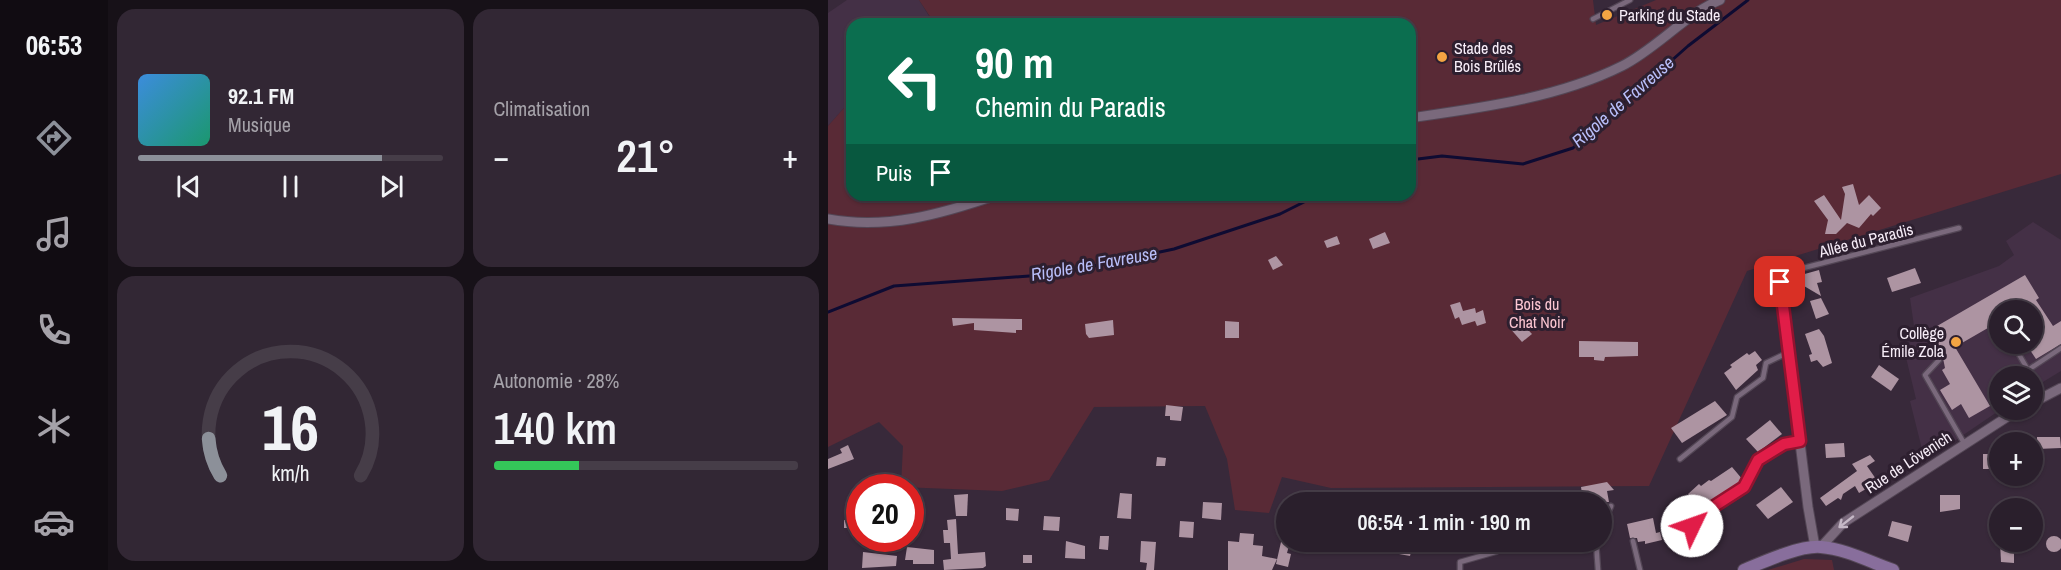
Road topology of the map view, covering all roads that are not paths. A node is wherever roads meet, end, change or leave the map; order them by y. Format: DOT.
graph roads {
  1 [pos="1630,0"];
  2 [pos="1720,0"];
  3 [pos="1593,19"];
  4 [pos="1416,117"];
  5 [pos="979,201"];
  6 [pos="828,219"];
  7 [pos="1959,228"];
  8 [pos="1780,278"];
  9 [pos="2061,348"];
  10 [pos="1790,351"];
  11 [pos="2019,354"];
  12 [pos="1939,360"];
  13 [pos="2061,388"];
  14 [pos="2043,397"];
  15 [pos="2002,420"];
  16 [pos="1800,441"];
  17 [pos="1964,443"];
  18 [pos="1680,459"];
  19 [pos="1692,526"];
  20 [pos="1633,541"];
  21 [pos="1818,547"];
  22 [pos="1495,552"];
  23 [pos="1597,552"];
  24 [pos="1460,570"];
  25 [pos="1598,570"];
  26 [pos="1640,570"];
  27 [pos="1744,570"];
  28 [pos="1893,570"];
  1 -- 3 [label="lane"];
  2 -- 4 [label="street"];
  5 -- 6 [label="street"];
  7 -- 8 [label="lane, Allée du Paradis"];
  8 -- 10 [label="street"];
  9 -- 11 [label="lane"];
  10 -- 16 [label="street"];
  10 -- 18 [label="lane"];
  12 -- 17 [label="lane"];
  13 -- 14 [label="street"];
  15 -- 17 [label="street, Rue de Lövenich"];
  16 -- 19 [label="lane"];
  16 -- 21 [label="street"];
  17 -- 21 [label="street, Rue de Lövenich, one-way"];
  20 -- 26 [label="lane"];
  21 -- 27 [label="main road"];
  21 -- 28 [label="main road"];
  22 -- 24 [label="lane"];
  23 -- 25 [label="lane"];
}
